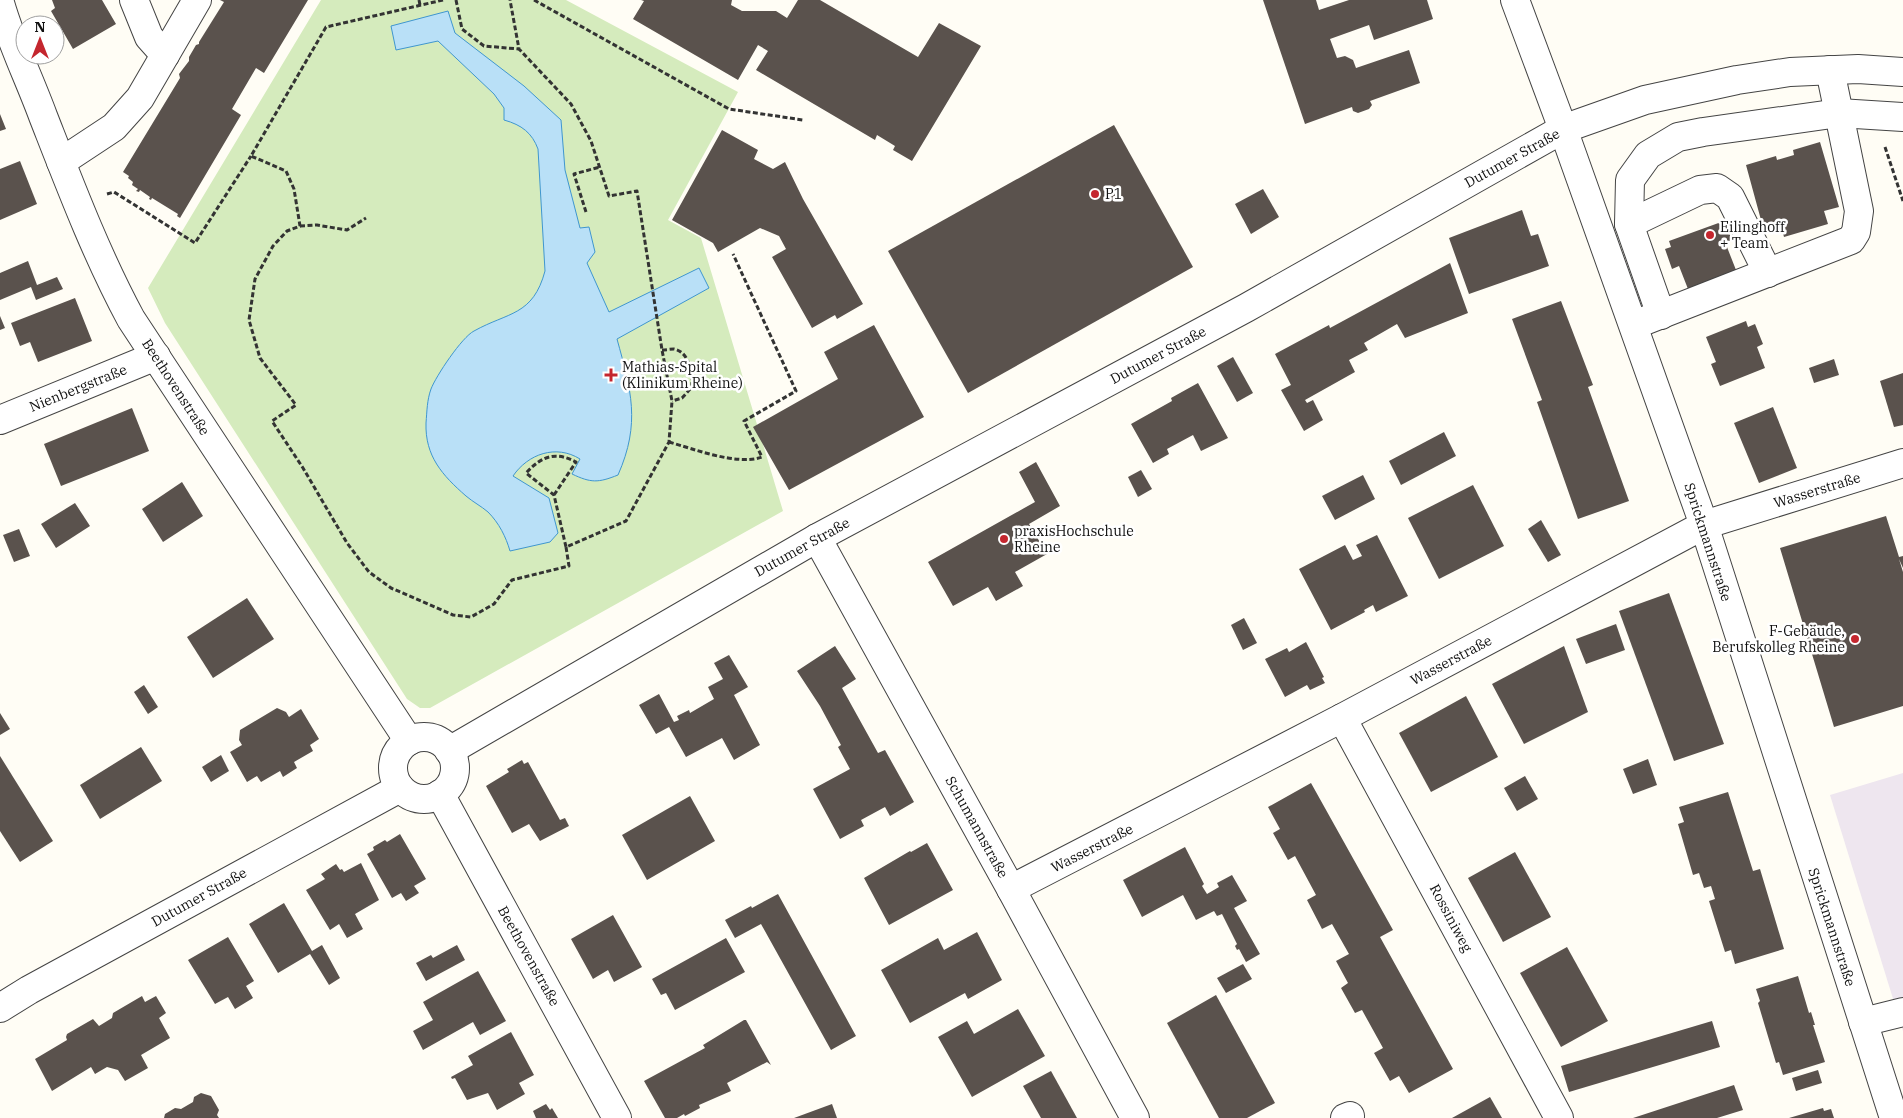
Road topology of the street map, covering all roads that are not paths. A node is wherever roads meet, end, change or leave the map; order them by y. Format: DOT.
graph roads {
  1 [pos="134,0"];
  2 [pos="197,0"];
  3 [pos="1515,0"];
  4 [pos="0,3"];
  5 [pos="5,38"];
  6 [pos="165,55"];
  7 [pos="1830,70"];
  8 [pos="1903,72"];
  9 [pos="1839,113"];
  10 [pos="1903,118"];
  11 [pos="1563,129"];
  12 [pos="61,162"];
  13 [pos="1629,224"];
  14 [pos="1768,273"];
  15 [pos="1661,315"];
  16 [pos="1633,326"];
  17 [pos="156,356"];
  18 [pos="0,420"];
  19 [pos="1903,463"];
  20 [pos="1704,525"];
  21 [pos="817,538"];
  22 [pos="1342,718"];
  23 [pos="409,741"];
  24 [pos="449,751"];
  25 [pos="400,788"];
  26 [pos="440,794"];
  27 [pos="1011,889"];
  28 [pos="0,1008"];
  29 [pos="1903,1012"];
  30 [pos="1862,1022"];
  31 [pos="617,1118"];
  32 [pos="1135,1118"];
  33 [pos="1559,1118"];
  34 [pos="1894,1118"];
  1 -- 6 [label="street"];
  2 -- 6 [label="street"];
  3 -- 11 [label="street, Sprickmannstraße"];
  4 -- 5 [label="street, Beethovenstraße"];
  5 -- 12 [label="street, Beethovenstraße"];
  6 -- 12 [label="street"];
  7 -- 8 [label="street, Dutumer Straße"];
  7 -- 9 [label="street"];
  7 -- 11 [label="street, Dutumer Straße"];
  9 -- 10 [label="street"];
  9 -- 13 [label="street"];
  9 -- 14 [label="street"];
  11 -- 16 [label="street, Sprickmannstraße"];
  11 -- 21 [label="street, Dutumer Straße"];
  12 -- 17 [label="street, Beethovenstraße"];
  13 -- 14 [label="street"];
  13 -- 15 [label="street"];
  14 -- 15 [label="street"];
  15 -- 16 [label="street"];
  16 -- 20 [label="street, Sprickmannstraße"];
  17 -- 18 [label="street, Nienbergstraße"];
  17 -- 23 [label="street, Beethovenstraße"];
  19 -- 20 [label="street, Wasserstraße"];
  20 -- 22 [label="street, Wasserstraße"];
  20 -- 30 [label="street, Sprickmannstraße"];
  21 -- 24 [label="street, Dutumer Straße"];
  21 -- 27 [label="street, Schumannstraße"];
  22 -- 27 [label="street, Wasserstraße"];
  22 -- 33 [label="street, Rossiniweg"];
  23 -- 24 [label="street"];
  23 -- 25 [label="street"];
  24 -- 26 [label="street"];
  25 -- 26 [label="street"];
  25 -- 28 [label="street, Dutumer Straße"];
  26 -- 31 [label="street, Beethovenstraße"];
  27 -- 32 [label="street, Schumannstraße"];
  29 -- 30 [label="street"];
  30 -- 34 [label="street, Sprickmannstraße"];
}
